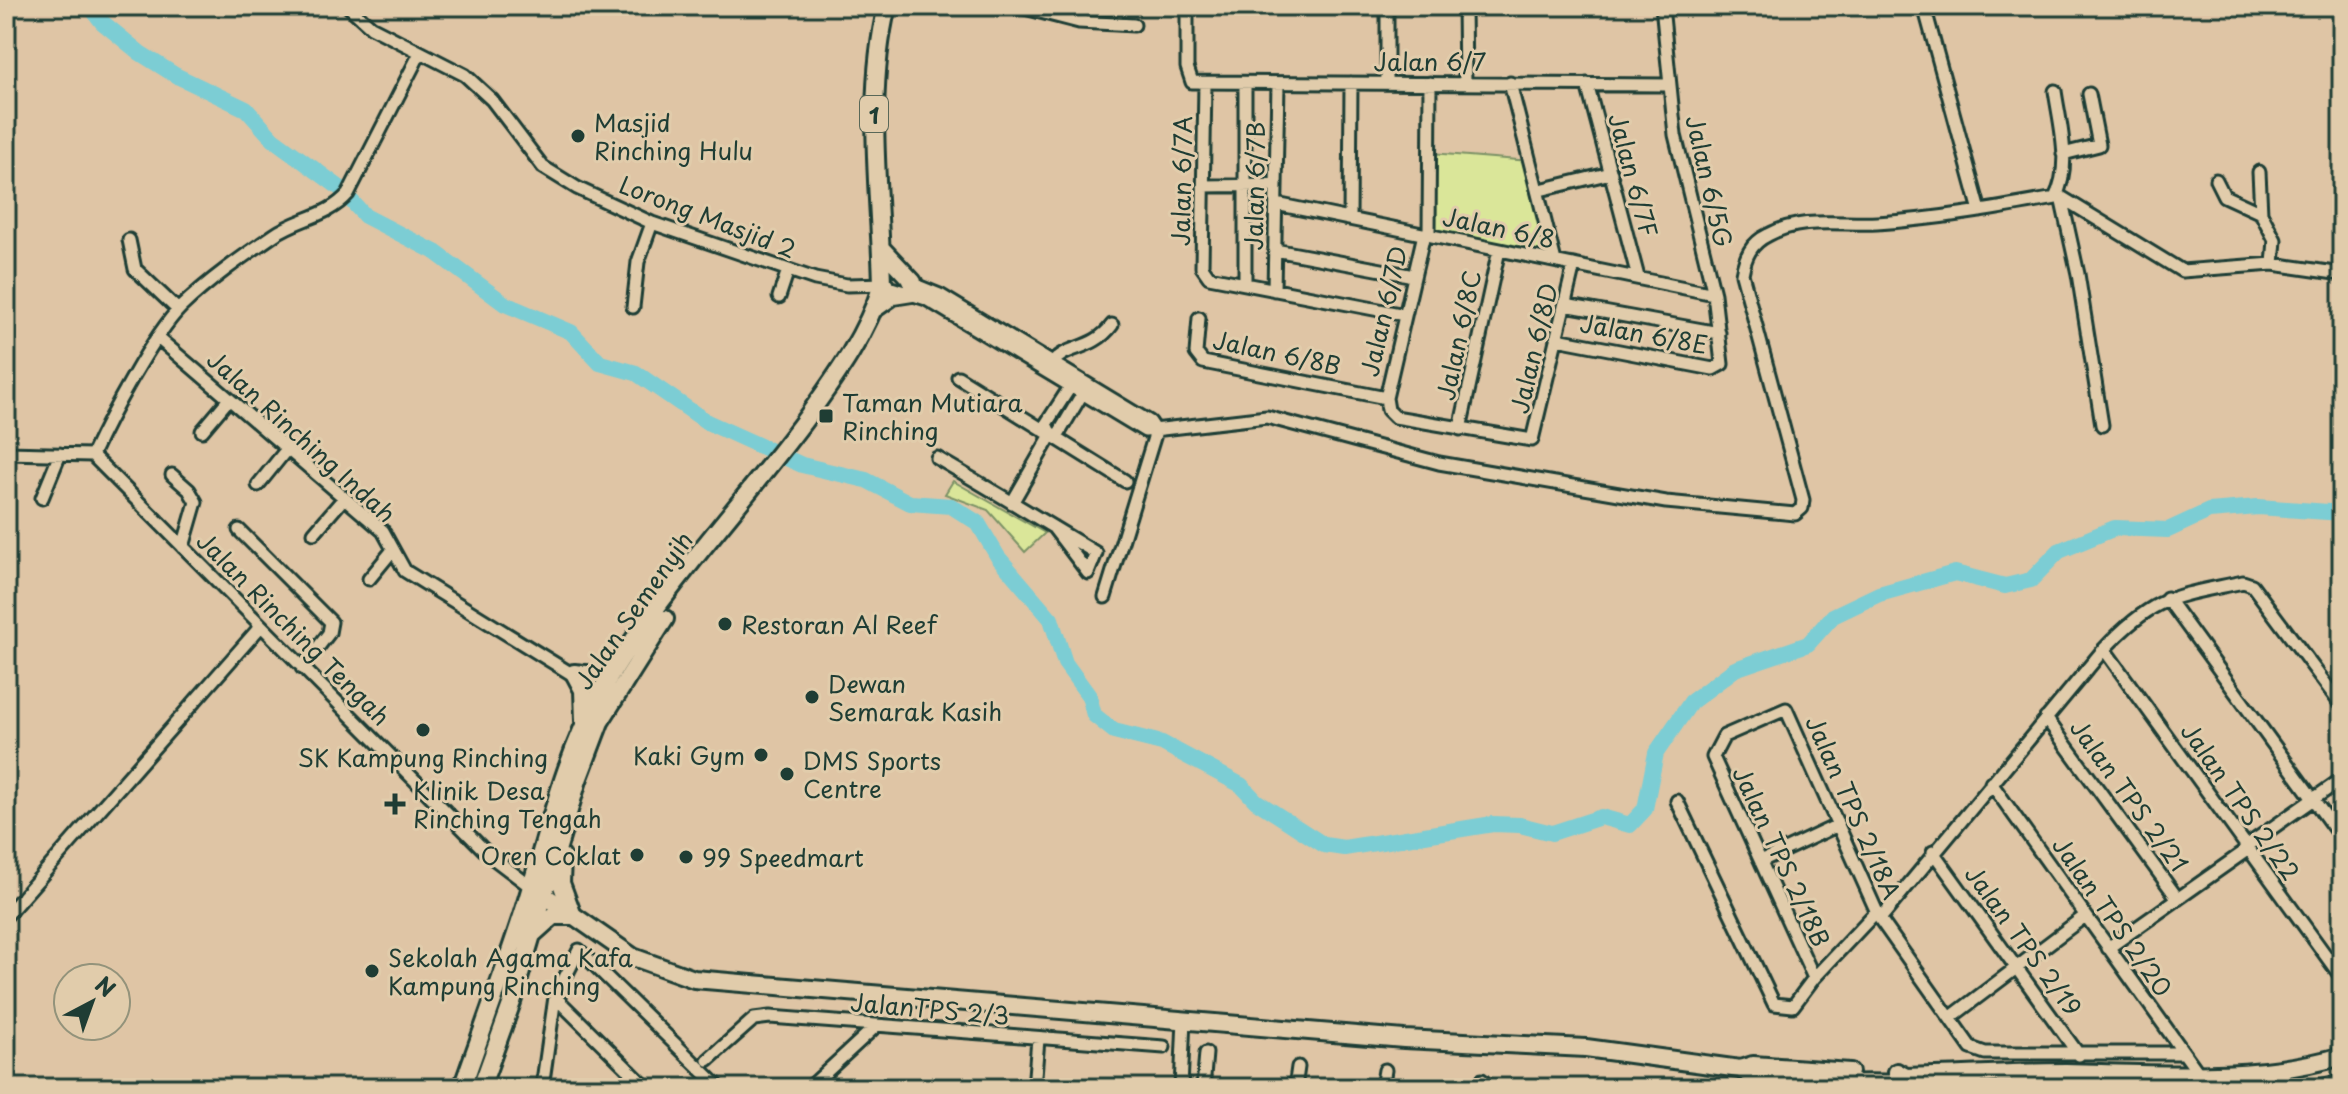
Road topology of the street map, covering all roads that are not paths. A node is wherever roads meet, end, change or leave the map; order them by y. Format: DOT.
graph roads {
  1 [pos="348,6"];
  2 [pos="887,6"];
  3 [pos="1017,6"];
  4 [pos="1084,6"];
  5 [pos="1187,6"];
  6 [pos="1387,6"];
  7 [pos="1464,6"];
  8 [pos="1662,6"];
  9 [pos="1924,6"];
  10 [pos="1079,22"];
  11 [pos="1134,25"];
  12 [pos="420,53"];
  13 [pos="1205,83"];
  14 [pos="1245,83"];
  15 [pos="1278,83"];
  16 [pos="1351,83"];
  17 [pos="1387,83"];
  18 [pos="1430,83"];
  19 [pos="1465,83"];
  20 [pos="1510,83"];
  21 [pos="1587,84"];
  22 [pos="1669,85"];
  23 [pos="2055,91"];
  24 [pos="2089,94"];
  25 [pos="2063,154"];
  26 [pos="2259,172"];
  27 [pos="1611,173"];
  28 [pos="2216,180"];
  29 [pos="1245,184"];
  30 [pos="1276,185"];
  31 [pos="1203,186"];
  32 [pos="1540,190"];
  33 [pos="2058,198"];
  34 [pos="1276,204"];
  35 [pos="1980,211"];
  36 [pos="2261,213"];
  37 [pos="1350,219"];
  38 [pos="652,223"];
  39 [pos="879,224"];
  40 [pos="1426,235"];
  41 [pos="129,240"];
  42 [pos="881,248"];
  43 [pos="1275,250"];
  44 [pos="1499,250"];
  45 [pos="1555,261"];
  46 [pos="2273,264"];
  47 [pos="1574,265"];
  48 [pos="788,270"];
  49 [pos="2342,274"];
  50 [pos="1414,276"];
  51 [pos="1638,277"];
  52 [pos="1245,284"];
  53 [pos="878,285"];
  54 [pos="912,287"];
  55 [pos="1274,290"];
  56 [pos="1714,294"];
  57 [pos="779,297"];
  58 [pos="1565,305"];
  59 [pos="633,307"];
  60 [pos="178,310"];
  61 [pos="873,310"];
  62 [pos="1405,315"];
  63 [pos="1199,318"];
  64 [pos="1112,325"];
  65 [pos="863,331"];
  66 [pos="1719,333"];
  67 [pos="158,338"];
  68 [pos="1557,339"];
  69 [pos="1053,363"];
  70 [pos="1722,364"];
  71 [pos="958,377"];
  72 [pos="1073,382"];
  73 [pos="1085,389"];
  74 [pos="1386,398"];
  75 [pos="229,399"];
  76 [pos="2102,425"];
  77 [pos="1460,429"];
  78 [pos="202,431"];
  79 [pos="1156,431"];
  80 [pos="1051,435"];
  81 [pos="287,449"];
  82 [pos="6,453"];
  83 [pos="60,454"];
  84 [pos="92,455"];
  85 [pos="937,458"];
  86 [pos="172,475"];
  87 [pos="1125,481"];
  88 [pos="258,485"];
  89 [pos="42,498"];
  90 [pos="344,498"];
  91 [pos="1012,503"];
  92 [pos="741,504"];
  93 [pos="1053,527"];
  94 [pos="239,530"];
  95 [pos="314,533"];
  96 [pos="183,547"];
  97 [pos="392,551"];
  98 [pos="369,579"];
  99 [pos="1105,597"];
  100 [pos="2167,598"];
  101 [pos="261,626"];
  102 [pos="2104,649"];
  103 [pos="628,650"];
  104 [pos="302,668"];
  105 [pos="582,674"];
  106 [pos="606,696"];
  107 [pos="2342,706"];
  108 [pos="2046,718"];
  109 [pos="583,726"];
  110 [pos="1713,757"];
  111 [pos="2342,779"];
  112 [pos="1991,783"];
  113 [pos="2314,799"];
  114 [pos="1677,801"];
  115 [pos="566,819"];
  116 [pos="1836,826"];
  117 [pos="2342,839"];
  118 [pos="2246,848"];
  119 [pos="1933,852"];
  120 [pos="1761,861"];
  121 [pos="537,891"];
  122 [pos="2178,899"];
  123 [pos="6,916"];
  124 [pos="573,916"];
  125 [pos="1878,916"];
  126 [pos="2085,916"];
  127 [pos="532,936"];
  128 [pos="2108,948"];
  129 [pos="2018,968"];
  130 [pos="1814,978"];
  131 [pos="2342,978"];
  132 [pos="555,997"];
  133 [pos="1950,1018"];
  134 [pos="1184,1019"];
  135 [pos="876,1026"];
  136 [pos="1038,1039"];
  137 [pos="1164,1047"];
  138 [pos="1206,1053"];
  139 [pos="2183,1053"];
  140 [pos="2079,1055"];
  141 [pos="2342,1056"];
  142 [pos="708,1060"];
  143 [pos="1298,1067"];
  144 [pos="1385,1070"];
  145 [pos="630,1071"];
  146 [pos="2199,1074"];
  147 [pos="1823,1080"];
  148 [pos="2342,1081"];
  149 [pos="462,1088"];
  150 [pos="481,1088"];
  151 [pos="542,1088"];
  152 [pos="629,1088"];
  153 [pos="647,1088"];
  154 [pos="720,1088"];
  155 [pos="809,1088"];
  156 [pos="1034,1088"];
  157 [pos="1181,1088"];
  158 [pos="1203,1088"];
  159 [pos="1295,1088"];
  160 [pos="1382,1088"];
  161 [pos="2310,1088"];
  1 -- 12 [label="street, Lorong Masjid 2"];
  2 -- 39 [label="main road, Jalan Semenyih / 1"];
  3 -- 10 [label="street"];
  4 -- 10 [label="street"];
  5 -- 13 [label="street, Jalan 6/7"];
  6 -- 17 [label="street"];
  7 -- 19 [label="street"];
  8 -- 22 [label="street, Jalan 6/5G"];
  9 -- 35 [label="street"];
  10 -- 11 [label="street"];
  12 -- 38 [label="street, Lorong Masjid 2"];
  12 -- 60 [label="street"];
  13 -- 14 [label="street, Jalan 6/7"];
  13 -- 31 [label="street, Jalan 6/7A"];
  14 -- 15 [label="street, Jalan 6/7"];
  14 -- 29 [label="street"];
  15 -- 16 [label="street, Jalan 6/7"];
  15 -- 30 [label="street, Jalan 6/7B"];
  16 -- 17 [label="street, Jalan 6/7"];
  16 -- 37 [label="street"];
  17 -- 18 [label="street, Jalan 6/7"];
  18 -- 19 [label="street, Jalan 6/7"];
  18 -- 40 [label="street, Jalan 6/7D"];
  19 -- 20 [label="street, Jalan 6/7"];
  20 -- 21 [label="street, Jalan 6/7"];
  20 -- 32 [label="street"];
  21 -- 22 [label="street, Jalan 6/7"];
  21 -- 27 [label="street, Jalan 6/7F"];
  22 -- 56 [label="street, Jalan 6/5G"];
  23 -- 25 [label="street"];
  24 -- 25 [label="street"];
  25 -- 33 [label="street"];
  26 -- 36 [label="street"];
  27 -- 32 [label="street"];
  27 -- 51 [label="street, Jalan 6/7F"];
  28 -- 36 [label="street"];
  29 -- 30 [label="street"];
  29 -- 31 [label="street"];
  29 -- 52 [label="street"];
  30 -- 34 [label="street, Jalan 6/7B"];
  31 -- 52 [label="street, Jalan 6/7A"];
  32 -- 45 [label="street"];
  33 -- 35 [label="street"];
  33 -- 46 [label="street"];
  33 -- 76 [label="street"];
  34 -- 37 [label="street, Jalan 6/8"];
  34 -- 43 [label="street, Jalan 6/7B"];
  35 -- 79 [label="street"];
  36 -- 46 [label="street"];
  37 -- 40 [label="street, Jalan 6/8"];
  38 -- 48 [label="street, Lorong Masjid 2"];
  38 -- 59 [label="street"];
  39 -- 42 [label="main road, Jalan Semenyih / 1"];
  39 -- 53 [label="main road, Jalan Semenyih / 1"];
  40 -- 44 [label="street, Jalan 6/8"];
  40 -- 50 [label="street, Jalan 6/7D"];
  41 -- 60 [label="street"];
  42 -- 53 [label="main road, Jalan Semenyih / 1"];
  42 -- 54 [label="main road"];
  43 -- 50 [label="street"];
  43 -- 55 [label="street, Jalan 6/7B"];
  44 -- 45 [label="street, Jalan 6/8"];
  44 -- 77 [label="street, Jalan 6/8C"];
  45 -- 47 [label="street, Jalan 6/8"];
  46 -- 49 [label="street"];
  47 -- 51 [label="street, Jalan 6/8"];
  47 -- 58 [label="street, Jalan 6/8D"];
  48 -- 53 [label="street, Lorong Masjid 2"];
  48 -- 57 [label="street"];
  50 -- 62 [label="street, Jalan 6/7D"];
  51 -- 56 [label="street, Jalan 6/8"];
  52 -- 55 [label="street"];
  53 -- 54 [label="street, Lorong Masjid 2"];
  53 -- 61 [label="main road, Jalan Semenyih / 1"];
  53 -- 65 [label="main road, Jalan Semenyih / 1"];
  54 -- 61 [label="main road"];
  54 -- 69 [label="street"];
  54 -- 72 [label="street"];
  55 -- 62 [label="street"];
  56 -- 66 [label="street, Jalan 6/5G"];
  58 -- 66 [label="street"];
  58 -- 68 [label="street, Jalan 6/8D"];
  60 -- 67 [label="street"];
  61 -- 65 [label="main road, Jalan Semenyih / 1"];
  62 -- 74 [label="street, Jalan 6/7D"];
  63 -- 74 [label="street, Jalan 6/8B"];
  64 -- 69 [label="street"];
  65 -- 92 [label="main road, Jalan Semenyih / 1"];
  66 -- 70 [label="street, Jalan 6/5G"];
  67 -- 75 [label="street, Jalan Rinching Indah"];
  67 -- 84 [label="street"];
  68 -- 70 [label="street, Jalan 6/8E"];
  68 -- 77 [label="street, Jalan 6/8D"];
  69 -- 72 [label="street"];
  71 -- 80 [label="street"];
  72 -- 73 [label="street"];
  72 -- 80 [label="street"];
  73 -- 79 [label="street"];
  73 -- 80 [label="street"];
  74 -- 77 [label="street"];
  75 -- 78 [label="street"];
  75 -- 81 [label="street, Jalan Rinching Indah"];
  79 -- 99 [label="street"];
  80 -- 87 [label="street"];
  80 -- 91 [label="street"];
  81 -- 88 [label="street"];
  81 -- 90 [label="street, Jalan Rinching Indah"];
  82 -- 83 [label="street"];
  83 -- 84 [label="street"];
  83 -- 89 [label="street"];
  84 -- 96 [label="street, Jalan Rinching Tengah"];
  85 -- 91 [label="street"];
  86 -- 96 [label="street"];
  90 -- 95 [label="street"];
  90 -- 97 [label="street, Jalan Rinching Indah"];
  91 -- 93 [label="street"];
  92 -- 103 [label="main road, Jalan Semenyih / 1"];
  92 -- 106 [label="main road, Jalan Semenyih / 1"];
  94 -- 104 [label="street"];
  96 -- 101 [label="street, Jalan Rinching Tengah"];
  97 -- 98 [label="street"];
  97 -- 105 [label="street, Jalan Rinching Indah"];
  100 -- 102 [label="street, Jalan TPS 2/18B"];
  100 -- 107 [label="street"];
  100 -- 113 [label="street"];
  101 -- 104 [label="street, Jalan Rinching Tengah"];
  101 -- 123 [label="street"];
  102 -- 108 [label="street, Jalan TPS 2/18B"];
  102 -- 118 [label="street, Jalan TPS 2/22"];
  103 -- 105 [label="main road, 1"];
  103 -- 106 [label="main road, Jalan Semenyih / 1"];
  104 -- 121 [label="street, Jalan Rinching Tengah"];
  105 -- 106 [label="street, Jalan Rinching Indah"];
  105 -- 109 [label="main road"];
  106 -- 109 [label="main road, Jalan Semenyih / 1"];
  106 -- 115 [label="main road, Jalan Semenyih / 1"];
  108 -- 112 [label="street, Jalan TPS 2/18B"];
  108 -- 122 [label="street, Jalan TPS 2/21"];
  109 -- 121 [label="main road, Jalan Semenyih / 1"];
  110 -- 116 [label="street, Jalan TPS 2/18A"];
  110 -- 120 [label="street, Jalan TPS 2/18B"];
  111 -- 113 [label="street"];
  112 -- 119 [label="street, Jalan TPS 2/18B"];
  112 -- 126 [label="street, Jalan TPS 2/20"];
  113 -- 117 [label="street"];
  113 -- 118 [label="street"];
  114 -- 130 [label="street"];
  115 -- 121 [label="main road, Jalan Semenyih / 1"];
  115 -- 124 [label="main road"];
  116 -- 120 [label="street"];
  116 -- 125 [label="street, Jalan TPS 2/18A"];
  118 -- 122 [label="street"];
  118 -- 131 [label="street, Jalan TPS 2/22"];
  119 -- 125 [label="street, Jalan TPS 2/18B"];
  119 -- 129 [label="street, Jalan TPS 2/19"];
  120 -- 130 [label="street, Jalan TPS 2/18B"];
  121 -- 124 [label="main road"];
  121 -- 127 [label="main road, Jalan Semenyih / 1"];
  121 -- 149 [label="main road, Jalan Semenyih / 1"];
  122 -- 128 [label="street"];
  124 -- 127 [label="main road"];
  124 -- 134 [label="main road"];
  125 -- 130 [label="street, Jalan TPS 2/18B"];
  125 -- 133 [label="street, Jalan TPS 2/18A"];
  126 -- 128 [label="street, Jalan TPS 2/20"];
  126 -- 129 [label="street"];
  127 -- 150 [label="main road, Jalan Semenyih / 1"];
  128 -- 139 [label="street, Jalan TPS 2/20"];
  129 -- 133 [label="street"];
  129 -- 140 [label="street, Jalan TPS 2/19"];
  132 -- 145 [label="street"];
  132 -- 151 [label="street"];
  132 -- 154 [label="street"];
  133 -- 140 [label="street, Jalan TPS 2/18A"];
  134 -- 147 [label="main road"];
  134 -- 157 [label="street"];
  135 -- 136 [label="street, JalanTPS 2/3"];
  135 -- 142 [label="street, JalanTPS 2/3"];
  135 -- 155 [label="street"];
  136 -- 137 [label="street, JalanTPS 2/3"];
  136 -- 156 [label="street"];
  138 -- 158 [label="street"];
  139 -- 140 [label="street, Jalan TPS 2/18A"];
  139 -- 146 [label="street, Jalan TPS 2/20"];
  141 -- 146 [label="main road"];
  143 -- 159 [label="street"];
  144 -- 160 [label="street"];
  145 -- 152 [label="street"];
  145 -- 153 [label="street"];
  146 -- 147 [label="main road"];
  148 -- 161 [label="street"];
}
